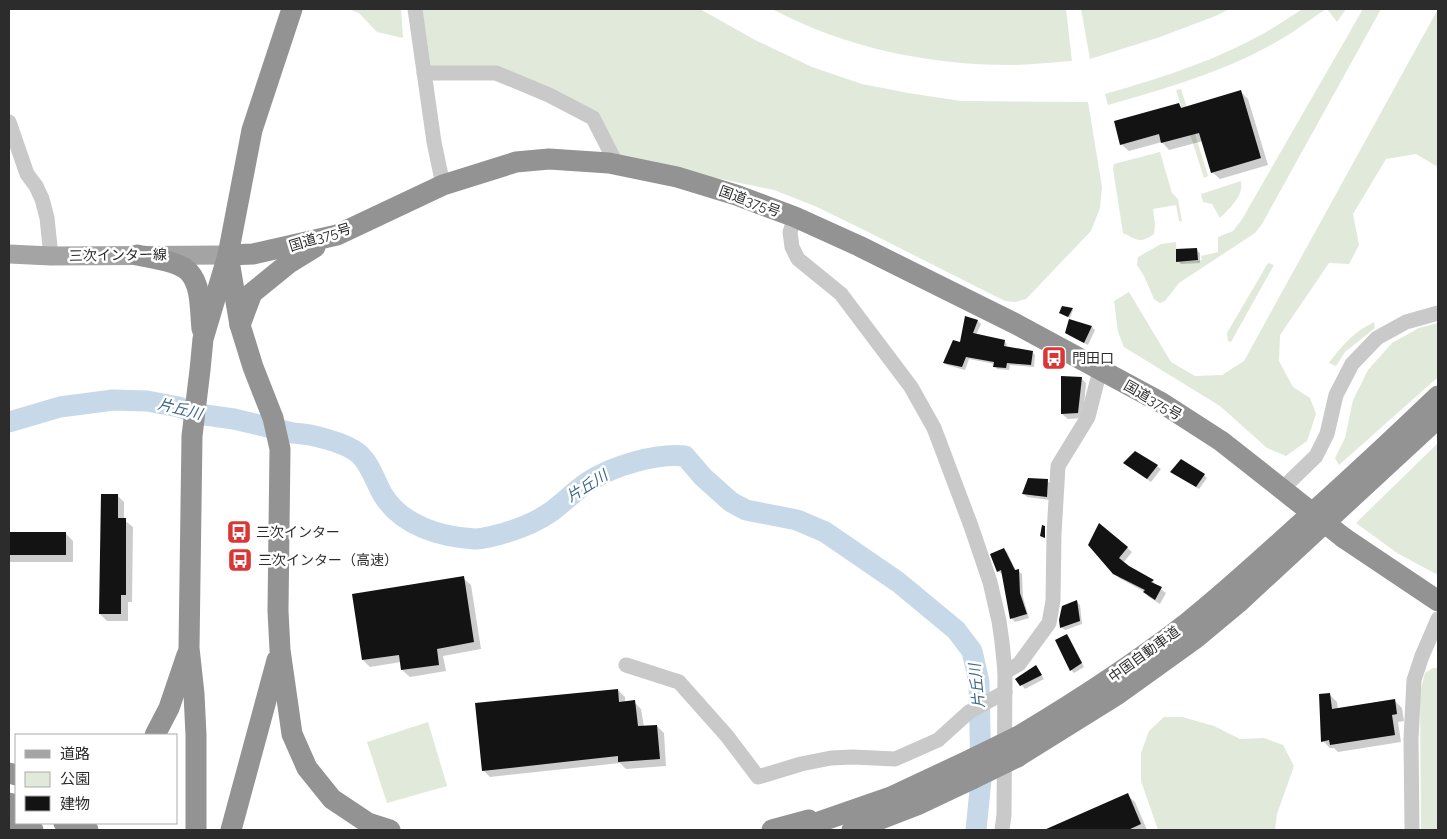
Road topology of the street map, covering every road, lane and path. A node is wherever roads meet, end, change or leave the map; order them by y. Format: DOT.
graph roads {
  1 [pos="292,9"];
  2 [pos="415,9"];
  3 [pos="424,73"];
  4 [pos="9,122"];
  5 [pos="617,165"];
  6 [pos="443,185"];
  7 [pos="795,217"];
  8 [pos="337,235"];
  9 [pos="9,254"];
  10 [pos="137,254"];
  11 [pos="228,254"];
  12 [pos="51,256"];
  13 [pos="1438,313"];
  14 [pos="240,325"];
  15 [pos="204,339"];
  16 [pos="1100,370"];
  17 [pos="1438,396"];
  18 [pos="1438,418"];
  19 [pos="1287,493"];
  20 [pos="1438,601"];
  21 [pos="1438,618"];
  22 [pos="189,648"];
  23 [pos="280,650"];
  24 [pos="626,665"];
  25 [pos="1005,672"];
  26 [pos="1005,692"];
  27 [pos="156,734"];
  28 [pos="1017,747"];
  29 [pos="972,769"];
  30 [pos="923,784"];
  31 [pos="917,805"];
  32 [pos="17,824"];
  33 [pos="67,824"];
  34 [pos="33,830"];
  35 [pos="88,830"];
  36 [pos="196,830"];
  37 [pos="230,830"];
  38 [pos="390,830"];
  39 [pos="772,830"];
  40 [pos="796,830"];
  41 [pos="852,830"];
  42 [pos="862,830"];
  43 [pos="1002,830"];
  44 [pos="1412,830"];
  1 -- 11 [label="highway"];
  2 -- 3 [label="street"];
  3 -- 5 [label="street"];
  3 -- 6 [label="street"];
  4 -- 12 [label="street"];
  5 -- 6 [label="highway, 国道375号"];
  5 -- 7 [label="highway, 国道375号"];
  6 -- 8 [label="highway, 国道375号"];
  7 -- 16 [label="highway, 国道375号"];
  7 -- 25 [label="street"];
  8 -- 11 [label="highway, 国道375号"];
  8 -- 14 [label="highway"];
  9 -- 12 [label="main road, 三次インター線"];
  10 -- 11 [label="main road, 三次インター線"];
  10 -- 12 [label="main road, 三次インター線"];
  10 -- 15 [label="highway"];
  11 -- 14 [label="highway"];
  11 -- 15 [label="highway"];
  13 -- 19 [label="street"];
  14 -- 23 [label="highway"];
  15 -- 22 [label="highway"];
  16 -- 19 [label="highway, 国道375号"];
  16 -- 25 [label="street"];
  17 -- 28 [label="highway, 中国自動車道"];
  18 -- 28 [label="highway, 中国自動車道"];
  19 -- 20 [label="highway, 国道375号, bridge"];
  21 -- 44 [label="street"];
  22 -- 27 [label="highway"];
  22 -- 36 [label="highway"];
  23 -- 37 [label="highway"];
  23 -- 38 [label="highway"];
  24 -- 26 [label="street"];
  25 -- 26 [label="street"];
  26 -- 43 [label="street"];
  28 -- 29 [label="highway, 中国自動車道, bridge"];
  29 -- 30 [label="highway, 中国自動車道"];
  29 -- 31 [label="highway, 中国自動車道"];
  30 -- 39 [label="highway"];
  30 -- 40 [label="highway, 中国自動車道"];
  31 -- 41 [label="highway, 中国自動車道"];
  31 -- 42 [label="highway"];
  32 -- 34 [label="highway"];
  33 -- 35 [label="highway"];
}
